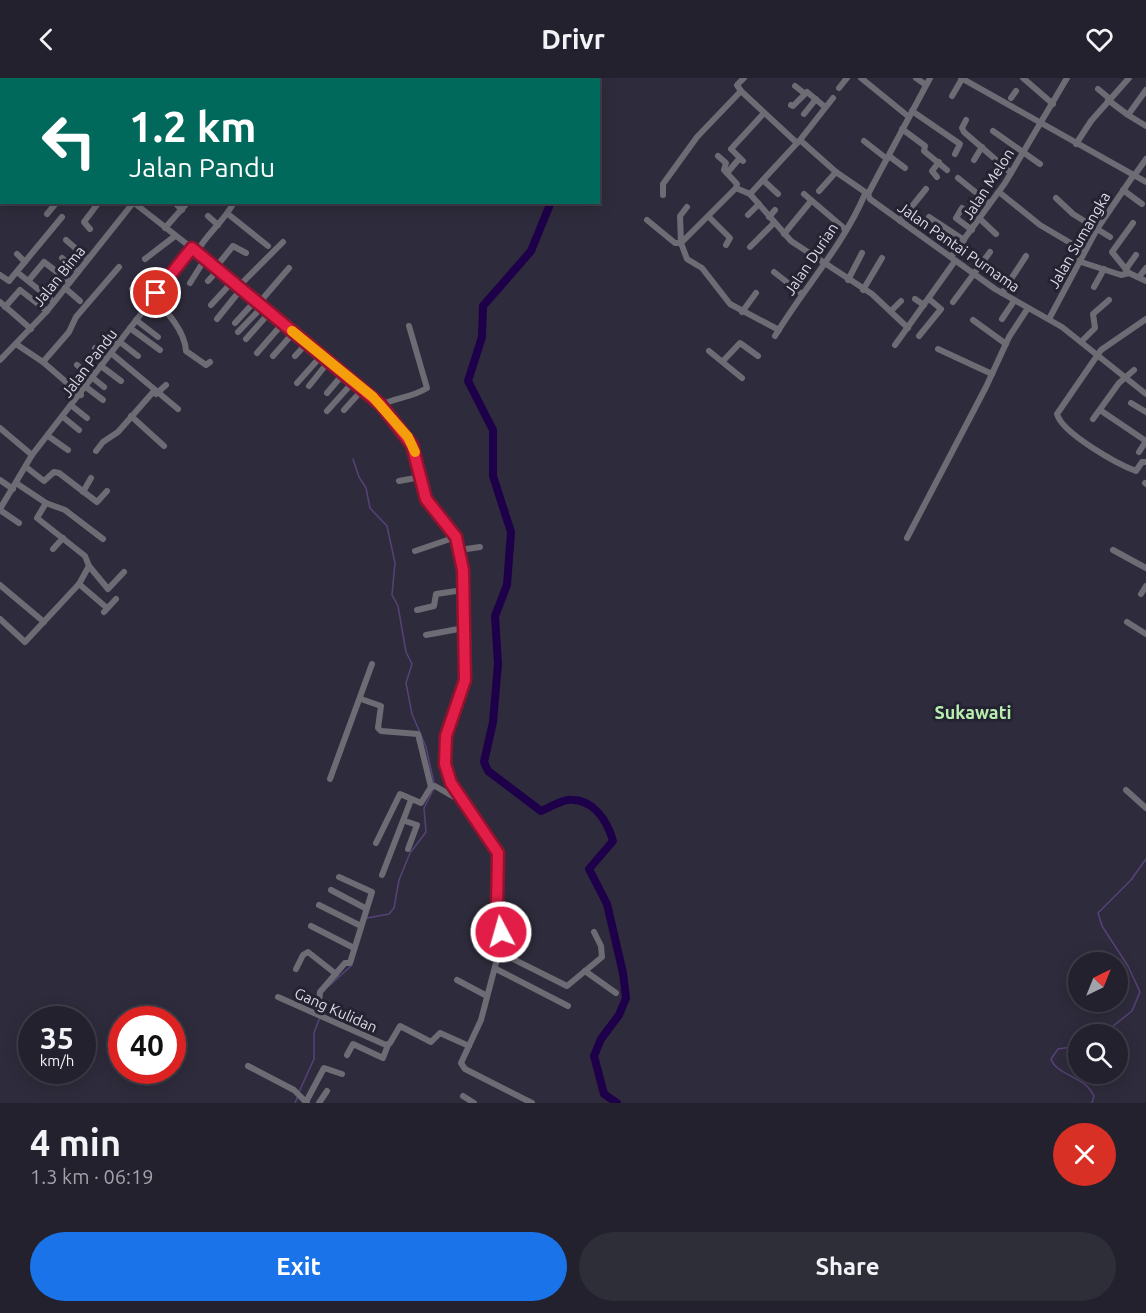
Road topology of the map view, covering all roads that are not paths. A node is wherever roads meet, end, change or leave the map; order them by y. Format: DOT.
graph roads {
  1 [pos="744,78"];
  2 [pos="847,78"];
  3 [pos="861,78"];
  4 [pos="916,78"];
  5 [pos="930,78"];
  6 [pos="961,78"];
  7 [pos="1023,78"];
  8 [pos="1066,78"];
  9 [pos="1129,78"];
  10 [pos="926,85"];
  11 [pos="795,86"];
  12 [pos="839,88"];
  13 [pos="1098,89"];
  14 [pos="1146,90"];
  15 [pos="741,91"];
  16 [pos="1016,91"];
  17 [pos="804,93"];
  18 [pos="952,96"];
  19 [pos="833,98"];
  20 [pos="1011,98"];
  21 [pos="816,99"];
  22 [pos="1109,99"];
  23 [pos="1053,104"];
  24 [pos="791,105"];
  25 [pos="825,107"];
  26 [pos="764,113"];
  27 [pos="804,114"];
  28 [pos="910,114"];
  29 [pos="1128,115"];
  30 [pos="966,120"];
  31 [pos="1041,122"];
  32 [pos="1146,126"];
  33 [pos="902,129"];
  34 [pos="993,131"];
  35 [pos="799,141"];
  36 [pos="864,141"];
  37 [pos="1076,144"];
  38 [pos="982,147"];
  39 [pos="1023,152"];
  40 [pos="955,154"];
  41 [pos="718,156"];
  42 [pos="888,158"];
  43 [pos="1146,159"];
  44 [pos="974,160"];
  45 [pos="939,162"];
  46 [pos="1040,164"];
  47 [pos="905,168"];
  48 [pos="947,170"];
  49 [pos="836,172"];
  50 [pos="727,173"];
  51 [pos="1011,173"];
  52 [pos="1134,176"];
  53 [pos="937,177"];
  54 [pos="958,178"];
  55 [pos="763,180"];
  56 [pos="1146,182"];
  57 [pos="736,188"];
  58 [pos="926,189"];
  59 [pos="1123,190"];
  60 [pos="819,191"];
  61 [pos="999,192"];
  62 [pos="750,194"];
  63 [pos="778,194"];
  64 [pos="866,194"];
  65 [pos="663,195"];
  66 [pos="804,195"];
  67 [pos="1056,198"];
  68 [pos="811,201"];
  69 [pos="989,203"];
  70 [pos="54,204"];
  71 [pos="98,204"];
  72 [pos="132,204"];
  73 [pos="134,204"];
  74 [pos="176,204"];
  75 [pos="186,204"];
  76 [pos="233,204"];
  77 [pos="759,204"];
  78 [pos="1142,204"];
  79 [pos="687,207"];
  80 [pos="962,208"];
  81 [pos="182,210"];
  82 [pos="775,210"];
  83 [pos="47,214"];
  84 [pos="228,214"];
  85 [pos="748,215"];
  86 [pos="208,216"];
  87 [pos="62,217"];
  88 [pos="709,217"];
  89 [pos="769,217"];
  90 [pos="929,218"];
  91 [pos="980,219"];
  92 [pos="647,220"];
  93 [pos="900,221"];
  94 [pos="1133,223"];
  95 [pos="774,224"];
  96 [pos="218,225"];
  97 [pos="165,228"];
  98 [pos="90,229"];
  99 [pos="845,229"];
  100 [pos="972,230"];
  101 [pos="1096,230"];
  102 [pos="784,234"];
  103 [pos="996,234"];
  104 [pos="175,237"];
  105 [pos="66,240"];
  106 [pos="964,240"];
  107 [pos="1114,240"];
  108 [pos="283,242"];
  109 [pos="681,243"];
  110 [pos="726,245"];
  111 [pos="268,246"];
  112 [pos="750,247"];
  113 [pos="192,248"];
  114 [pos="1084,251"];
  115 [pos="990,252"];
  116 [pos="246,253"];
  117 [pos="862,253"];
  118 [pos="17,254"];
  119 [pos="1136,255"];
  120 [pos="1026,256"];
  121 [pos="62,258"];
  122 [pos="882,258"];
  123 [pos="88,259"];
  124 [pos="145,259"];
  125 [pos="206,259"];
  126 [pos="953,259"];
  127 [pos="1078,261"];
  128 [pos="25,262"];
  129 [pos="824,263"];
  130 [pos="119,267"];
  131 [pos="218,268"];
  132 [pos="289,268"];
  133 [pos="1146,268"];
  134 [pos="1104,269"];
  135 [pos="1128,271"];
  136 [pos="17,272"];
  137 [pos="78,272"];
  138 [pos="774,272"];
  139 [pos="974,274"];
  140 [pos="0,275"];
  141 [pos="1139,277"];
  142 [pos="29,280"];
  143 [pos="848,280"];
  144 [pos="208,281"];
  145 [pos="1146,281"];
  146 [pos="70,282"];
  147 [pos="190,283"];
  148 [pos="238,285"];
  149 [pos="1094,287"];
  150 [pos="65,288"];
  151 [pos="132,289"];
  152 [pos="863,289"];
  153 [pos="756,293"];
  154 [pos="1002,293"];
  155 [pos="802,294"];
  156 [pos="915,299"];
  157 [pos="151,300"];
  158 [pos="1014,300"];
  159 [pos="1109,300"];
  160 [pos="80,301"];
  161 [pos="901,301"];
  162 [pos="54,302"];
  163 [pos="926,302"];
  164 [pos="953,302"];
  165 [pos="259,303"];
  166 [pos="3,305"];
  167 [pos="212,305"];
  168 [pos="1028,308"];
  169 [pos="47,311"];
  170 [pos="891,311"];
  171 [pos="270,312"];
  172 [pos="742,312"];
  173 [pos="218,319"];
  174 [pos="1002,319"];
  175 [pos="1048,319"];
  176 [pos="1146,319"];
  177 [pos="136,320"];
  178 [pos="974,320"];
  179 [pos="235,323"];
  180 [pos="283,323"];
  181 [pos="409,326"];
  182 [pos="908,327"];
  183 [pos="31,328"];
  184 [pos="130,328"];
  185 [pos="238,332"];
  186 [pos="294,332"];
  187 [pos="919,336"];
  188 [pos="158,337"];
  189 [pos="246,339"];
  190 [pos="115,340"];
  191 [pos="1081,342"];
  192 [pos="307,343"];
  193 [pos="16,344"];
  194 [pos="1006,344"];
  195 [pos="895,345"];
  196 [pos="95,348"];
  197 [pos="938,349"];
  198 [pos="160,350"];
  199 [pos="709,351"];
  200 [pos="257,352"];
  201 [pos="322,355"];
  202 [pos="109,356"];
  203 [pos="138,356"];
  204 [pos="273,356"];
  205 [pos="295,356"];
  206 [pos="758,356"];
  207 [pos="1097,356"];
  208 [pos="0,360"];
  209 [pos="330,361"];
  210 [pos="723,361"];
  211 [pos="43,362"];
  212 [pos="210,362"];
  213 [pos="77,365"];
  214 [pos="101,366"];
  215 [pos="1134,370"];
  216 [pos="344,373"];
  217 [pos="992,374"];
  218 [pos="92,377"];
  219 [pos="742,378"];
  220 [pos="1124,379"];
  221 [pos="121,381"];
  222 [pos="354,381"];
  223 [pos="297,383"];
  224 [pos="166,385"];
  225 [pos="309,386"];
  226 [pos="86,387"];
  227 [pos="104,387"];
  228 [pos="363,389"];
  229 [pos="155,393"];
  230 [pos="327,393"];
  231 [pos="1146,394"];
  232 [pos="81,395"];
  233 [pos="103,400"];
  234 [pos="1131,403"];
  235 [pos="381,405"];
  236 [pos="72,406"];
  237 [pos="178,409"];
  238 [pos="1100,410"];
  239 [pos="327,411"];
  240 [pos="344,411"];
  241 [pos="1146,412"];
  242 [pos="131,416"];
  243 [pos="63,417"];
  244 [pos="87,418"];
  245 [pos="1093,419"];
  246 [pos="0,428"];
  247 [pos="79,430"];
  248 [pos="48,436"];
  249 [pos="1146,441"];
  250 [pos="164,446"];
  251 [pos="68,450"];
  252 [pos="96,451"];
  253 [pos="1139,452"];
  254 [pos="32,455"];
  255 [pos="1146,462"];
  256 [pos="26,467"];
  257 [pos="421,477"];
  258 [pos="91,478"];
  259 [pos="0,480"];
  260 [pos="399,481"];
  261 [pos="14,486"];
  262 [pos="107,491"];
  263 [pos="83,492"];
  264 [pos="46,503"];
  265 [pos="1,506"];
  266 [pos="19,523"];
  267 [pos="456,537"];
  268 [pos="63,538"];
  269 [pos="907,538"];
  270 [pos="103,539"];
  271 [pos="480,548"];
  272 [pos="53,549"];
  273 [pos="460,550"];
  274 [pos="1113,550"];
  275 [pos="415,551"];
  276 [pos="89,566"];
  277 [pos="1146,568"];
  278 [pos="124,572"];
  279 [pos="79,584"];
  280 [pos="0,585"];
  281 [pos="1146,586"];
  282 [pos="464,590"];
  283 [pos="1141,594"];
  284 [pos="116,599"];
  285 [pos="417,610"];
  286 [pos="0,619"];
  287 [pos="1126,621"];
  288 [pos="44,622"];
  289 [pos="464,628"];
  290 [pos="1146,634"];
  291 [pos="426,635"];
  292 [pos="372,664"];
  293 [pos="361,699"];
  294 [pos="330,779"];
  295 [pos="431,788"];
  296 [pos="1126,790"];
  297 [pos="460,797"];
  298 [pos="411,800"];
  299 [pos="1146,808"];
  300 [pos="405,821"];
  301 [pos="376,843"];
  302 [pos="408,849"];
  303 [pos="382,875"];
  304 [pos="339,877"];
  305 [pos="331,890"];
  306 [pos="319,905"];
  307 [pos="365,908"];
  308 [pos="311,926"];
  309 [pos="361,927"];
  310 [pos="594,932"];
  311 [pos="354,948"];
  312 [pos="501,953"];
  313 [pos="296,969"];
  314 [pos="496,969"];
  315 [pos="585,971"];
  316 [pos="336,974"];
  317 [pos="457,980"];
  318 [pos="616,993"];
  319 [pos="487,996"];
  320 [pos="278,997"];
  321 [pos="568,1006"];
  322 [pos="318,1014"];
  323 [pos="388,1045"];
  324 [pos="469,1046"];
  325 [pos="347,1055"];
  326 [pos="248,1066"];
  327 [pos="342,1074"];
  328 [pos="327,1091"];
  329 [pos="463,1096"];
  330 [pos="305,1101"];
  331 [pos="320,1103"];
  332 [pos="474,1103"];
  333 [pos="532,1103"];
  1 -- 15 [label="street"];
  2 -- 12 [label="street"];
  3 -- 28 [label="street"];
  4 -- 10 [label="street"];
  5 -- 10 [label="street"];
  6 -- 18 [label="street"];
  6 -- 31 [label="street"];
  7 -- 23 [label="street"];
  8 -- 23 [label="street, Jalan Melon"];
  9 -- 22 [label="street"];
  10 -- 28 [label="street"];
  11 -- 17 [label="street"];
  13 -- 22 [label="street"];
  14 -- 29 [label="street"];
  15 -- 26 [label="street, Jalan Pantai Purnama"];
  15 -- 65 [label="street"];
  16 -- 20 [label="street"];
  17 -- 21 [label="street"];
  17 -- 24 [label="street"];
  19 -- 25 [label="street"];
  21 -- 25 [label="street"];
  21 -- 27 [label="street"];
  22 -- 29 [label="street"];
  22 -- 37 [label="street"];
  23 -- 31 [label="street, Jalan Melon"];
  25 -- 35 [label="street"];
  26 -- 35 [label="street, Jalan Pantai Purnama"];
  26 -- 50 [label="street"];
  28 -- 33 [label="street"];
  28 -- 40 [label="street"];
  29 -- 32 [label="street"];
  30 -- 38 [label="street"];
  31 -- 37 [label="street"];
  31 -- 39 [label="street, Jalan Melon"];
  33 -- 42 [label="street"];
  33 -- 45 [label="street"];
  34 -- 39 [label="street"];
  35 -- 49 [label="street, Jalan Pantai Purnama"];
  35 -- 55 [label="street"];
  36 -- 42 [label="street"];
  37 -- 52 [label="street"];
  38 -- 44 [label="street"];
  38 -- 51 [label="street"];
  39 -- 46 [label="street"];
  39 -- 51 [label="street, Jalan Melon"];
  41 -- 50 [label="street"];
  42 -- 47 [label="street"];
  42 -- 64 [label="street"];
  43 -- 52 [label="street, Jalan Sumangka"];
  45 -- 48 [label="street"];
  45 -- 53 [label="street"];
  49 -- 60 [label="street"];
  49 -- 64 [label="street, Jalan Pantai Purnama"];
  50 -- 57 [label="street"];
  51 -- 61 [label="street, Jalan Melon"];
  52 -- 56 [label="street"];
  52 -- 59 [label="street, Jalan Sumangka"];
  54 -- 69 [label="street"];
  55 -- 62 [label="street"];
  55 -- 63 [label="street"];
  57 -- 62 [label="street"];
  57 -- 88 [label="street"];
  58 -- 93 [label="street"];
  59 -- 78 [label="street"];
  59 -- 101 [label="street, Jalan Sumangka"];
  61 -- 69 [label="street, Jalan Melon"];
  61 -- 114 [label="street"];
  62 -- 77 [label="street"];
  64 -- 93 [label="street, Jalan Pantai Purnama"];
  64 -- 99 [label="street, Jalan Durian"];
  66 -- 68 [label="street"];
  67 -- 101 [label="street"];
  68 -- 99 [label="street"];
  68 -- 102 [label="street"];
  69 -- 91 [label="street, Jalan Melon"];
  70 -- 83 [label="street"];
  71 -- 98 [label="street"];
  72 -- 123 [label="street, Jalan Bima"];
  73 -- 97 [label="street"];
  74 -- 81 [label="street"];
  75 -- 81 [label="street"];
  76 -- 84 [label="street"];
  77 -- 85 [label="street"];
  77 -- 89 [label="street"];
  79 -- 109 [label="street"];
  80 -- 100 [label="street"];
  81 -- 97 [label="street"];
  82 -- 89 [label="street"];
  84 -- 96 [label="street"];
  84 -- 111 [label="street"];
  86 -- 96 [label="street"];
  87 -- 128 [label="street"];
  88 -- 109 [label="street"];
  88 -- 110 [label="street"];
  89 -- 95 [label="street"];
  90 -- 106 [label="street"];
  91 -- 100 [label="street, Jalan Melon"];
  91 -- 103 [label="street"];
  92 -- 109 [label="street"];
  93 -- 126 [label="street, Jalan Pantai Purnama"];
  94 -- 107 [label="street"];
  95 -- 102 [label="street"];
  95 -- 112 [label="street"];
  96 -- 113 [label="street"];
  97 -- 104 [label="street"];
  99 -- 129 [label="street, Jalan Durian"];
  100 -- 106 [label="street, Jalan Melon"];
  101 -- 107 [label="street"];
  101 -- 114 [label="street, Jalan Sumangka"];
  102 -- 129 [label="street"];
  104 -- 113 [label="street"];
  104 -- 124 [label="street"];
  105 -- 123 [label="street"];
  106 -- 126 [label="street, Jalan Melon"];
  107 -- 135 [label="street"];
  108 -- 148 [label="street"];
  109 -- 172 [label="street"];
  113 -- 125 [label="street"];
  113 -- 157 [label="street, Jalan Pandu"];
  114 -- 127 [label="street, Jalan Sumangka"];
  115 -- 139 [label="street"];
  116 -- 131 [label="street"];
  117 -- 143 [label="street"];
  118 -- 128 [label="street"];
  119 -- 135 [label="street"];
  120 -- 154 [label="street"];
  121 -- 137 [label="street"];
  122 -- 152 [label="street"];
  123 -- 137 [label="street, Jalan Bima"];
  125 -- 131 [label="street"];
  125 -- 147 [label="street"];
  126 -- 139 [label="street, Jalan Pantai Purnama"];
  126 -- 163 [label="street, Jalan Melon"];
  127 -- 134 [label="street"];
  127 -- 175 [label="street, Jalan Sumangka"];
  128 -- 136 [label="street"];
  129 -- 143 [label="street"];
  129 -- 155 [label="street, Jalan Durian"];
  130 -- 211 [label="street"];
  131 -- 144 [label="street"];
  131 -- 148 [label="street"];
  132 -- 165 [label="street"];
  133 -- 141 [label="street"];
  134 -- 135 [label="street"];
  134 -- 149 [label="street"];
  135 -- 141 [label="street"];
  136 -- 140 [label="street"];
  136 -- 142 [label="street"];
  137 -- 146 [label="street, Jalan Bima"];
  138 -- 155 [label="street"];
  139 -- 154 [label="street, Jalan Pantai Purnama"];
  139 -- 164 [label="street"];
  141 -- 145 [label="street"];
  142 -- 146 [label="street"];
  142 -- 162 [label="street"];
  143 -- 152 [label="street"];
  146 -- 150 [label="street, Jalan Bima"];
  148 -- 165 [label="street"];
  148 -- 167 [label="street"];
  148 -- 173 [label="street"];
  150 -- 160 [label="street"];
  150 -- 162 [label="street, Jalan Bima"];
  151 -- 157 [label="street"];
  152 -- 170 [label="street"];
  153 -- 172 [label="street"];
  154 -- 158 [label="street, Jalan Pantai Purnama"];
  155 -- 172 [label="street, Jalan Durian"];
  156 -- 163 [label="street"];
  157 -- 177 [label="street, Jalan Pandu"];
  157 -- 212 [label="street"];
  158 -- 168 [label="street, Jalan Pantai Purnama"];
  158 -- 174 [label="street"];
  159 -- 191 [label="street"];
  161 -- 170 [label="street"];
  162 -- 169 [label="street, Jalan Bima"];
  163 -- 182 [label="street, Jalan Melon"];
  163 -- 187 [label="street"];
  165 -- 171 [label="street"];
  165 -- 179 [label="street"];
  165 -- 185 [label="street"];
  166 -- 169 [label="street"];
  166 -- 183 [label="street"];
  168 -- 175 [label="street, Jalan Pantai Purnama"];
  168 -- 194 [label="street"];
  169 -- 183 [label="street, Jalan Bima"];
  170 -- 182 [label="street"];
  171 -- 180 [label="street"];
  171 -- 189 [label="street"];
  175 -- 191 [label="street, Jalan Pantai Purnama"];
  176 -- 207 [label="street"];
  177 -- 184 [label="street, Jalan Pandu"];
  177 -- 188 [label="street"];
  178 -- 194 [label="street"];
  180 -- 186 [label="street"];
  180 -- 200 [label="street"];
  181 -- 235 [label="street"];
  182 -- 195 [label="street, Jalan Melon"];
  183 -- 193 [label="street, Jalan Bima"];
  184 -- 190 [label="street, Jalan Pandu"];
  184 -- 198 [label="street"];
  186 -- 192 [label="street"];
  186 -- 204 [label="street"];
  190 -- 202 [label="street, Jalan Pandu"];
  190 -- 203 [label="street"];
  191 -- 207 [label="street, Jalan Pantai Purnama"];
  192 -- 201 [label="street"];
  192 -- 205 [label="street"];
  193 -- 208 [label="street, Jalan Bima"];
  193 -- 211 [label="street"];
  194 -- 217 [label="street"];
  196 -- 202 [label="street"];
  197 -- 217 [label="street"];
  199 -- 210 [label="street"];
  201 -- 209 [label="street"];
  201 -- 223 [label="street"];
  202 -- 214 [label="street, Jalan Pandu"];
  202 -- 229 [label="street"];
  206 -- 210 [label="street"];
  207 -- 220 [label="street, Jalan Pantai Purnama"];
  207 -- 255 [label="street"];
  209 -- 216 [label="street"];
  209 -- 225 [label="street"];
  210 -- 219 [label="street"];
  211 -- 232 [label="street"];
  213 -- 218 [label="street"];
  214 -- 218 [label="street, Jalan Pandu"];
  214 -- 221 [label="street"];
  215 -- 220 [label="street"];
  216 -- 222 [label="street"];
  216 -- 230 [label="street"];
  217 -- 269 [label="street"];
  218 -- 226 [label="street, Jalan Pandu"];
  218 -- 227 [label="street"];
  220 -- 231 [label="street, Jalan Pantai Purnama"];
  220 -- 238 [label="street"];
  222 -- 228 [label="street"];
  222 -- 239 [label="street"];
  224 -- 229 [label="street"];
  226 -- 232 [label="street, Jalan Pandu"];
  226 -- 233 [label="street"];
  228 -- 235 [label="street"];
  228 -- 240 [label="street"];
  229 -- 237 [label="street"];
  229 -- 242 [label="street"];
  232 -- 236 [label="street, Jalan Pandu"];
  234 -- 241 [label="street"];
  235 -- 257 [label="street"];
  236 -- 243 [label="street, Jalan Pandu"];
  236 -- 244 [label="street"];
  238 -- 245 [label="street"];
  238 -- 249 [label="street"];
  242 -- 250 [label="street"];
  242 -- 252 [label="street"];
  243 -- 247 [label="street"];
  243 -- 248 [label="street, Jalan Pandu"];
  246 -- 254 [label="street"];
  248 -- 251 [label="street"];
  248 -- 254 [label="street, Jalan Pandu"];
  249 -- 253 [label="street"];
  254 -- 256 [label="street, Jalan Pandu"];
  256 -- 261 [label="street, Jalan Pandu"];
  256 -- 263 [label="street"];
  257 -- 260 [label="street"];
  257 -- 267 [label="street"];
  258 -- 263 [label="street"];
  259 -- 261 [label="street"];
  261 -- 264 [label="street"];
  261 -- 265 [label="street, Jalan Pandu"];
  262 -- 263 [label="street"];
  264 -- 268 [label="street"];
  264 -- 270 [label="street"];
  265 -- 266 [label="street"];
  267 -- 273 [label="street"];
  267 -- 275 [label="street"];
  268 -- 272 [label="street"];
  268 -- 276 [label="street"];
  271 -- 273 [label="street"];
  273 -- 282 [label="street"];
  274 -- 277 [label="street"];
  276 -- 278 [label="street"];
  276 -- 279 [label="street"];
  279 -- 284 [label="street"];
  279 -- 288 [label="street"];
  280 -- 288 [label="street"];
  281 -- 283 [label="street"];
  282 -- 285 [label="street"];
  282 -- 289 [label="street"];
  286 -- 288 [label="street"];
  287 -- 290 [label="street"];
  289 -- 291 [label="street"];
  289 -- 297 [label="street"];
  292 -- 293 [label="street"];
  293 -- 294 [label="street"];
  293 -- 295 [label="street"];
  295 -- 297 [label="street"];
  295 -- 298 [label="street"];
  296 -- 299 [label="street"];
  297 -- 312 [label="street"];
  298 -- 300 [label="street"];
  298 -- 301 [label="street"];
  300 -- 302 [label="street"];
  300 -- 303 [label="street"];
  304 -- 307 [label="street"];
  305 -- 307 [label="street"];
  306 -- 309 [label="street"];
  307 -- 309 [label="street"];
  308 -- 311 [label="street"];
  309 -- 311 [label="street"];
  310 -- 315 [label="street"];
  311 -- 316 [label="street"];
  312 -- 314 [label="street"];
  312 -- 315 [label="street"];
  313 -- 316 [label="street"];
  314 -- 319 [label="street"];
  314 -- 321 [label="street"];
  315 -- 318 [label="street"];
  316 -- 322 [label="street"];
  317 -- 319 [label="street"];
  319 -- 324 [label="street"];
  320 -- 322 [label="street, Gang Kulidan"];
  322 -- 323 [label="street, Gang Kulidan"];
  323 -- 324 [label="street, Gang Kulidan"];
  323 -- 325 [label="street"];
  324 -- 333 [label="street"];
  326 -- 330 [label="street"];
  327 -- 330 [label="street"];
  328 -- 331 [label="street"];
  329 -- 332 [label="street"];
}
